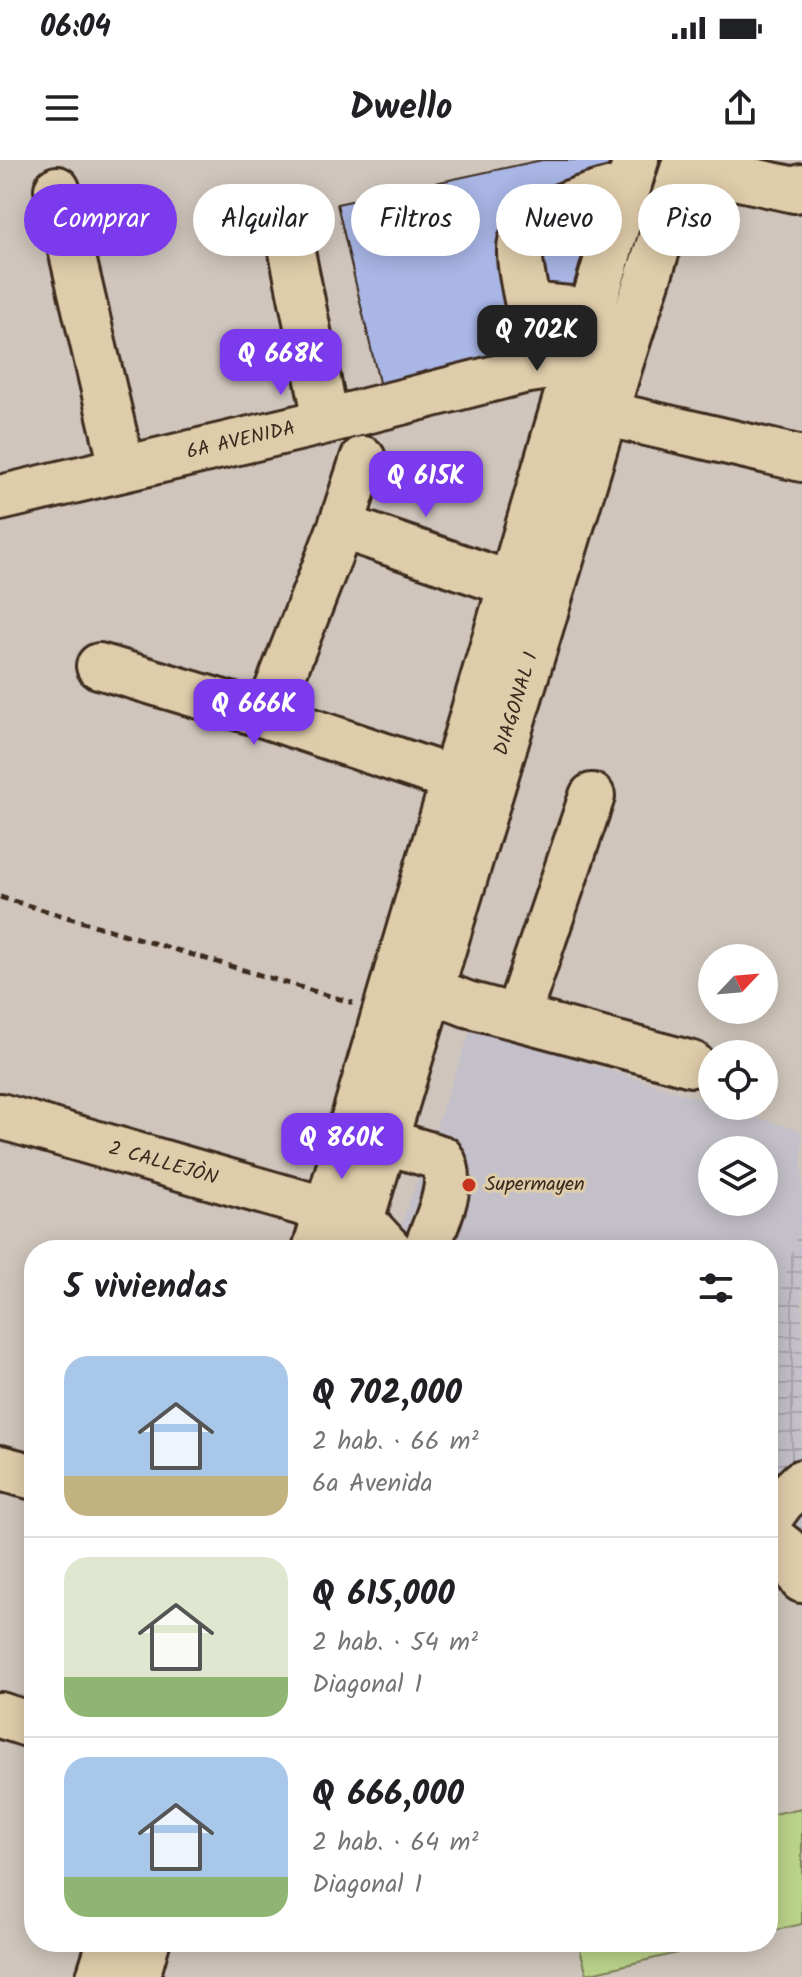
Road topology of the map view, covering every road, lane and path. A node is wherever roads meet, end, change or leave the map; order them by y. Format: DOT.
graph roads {
  1 [pos="685,163"];
  2 [pos="632,172"];
  3 [pos="802,187"];
  4 [pos="73,256"];
  5 [pos="293,256"];
  6 [pos="528,305"];
  7 [pos="591,311"];
  8 [pos="576,363"];
  9 [pos="523,371"];
  10 [pos="563,404"];
  11 [pos="606,414"];
  12 [pos="323,422"];
  13 [pos="363,459"];
  14 [pos="802,459"];
  15 [pos="120,468"];
  16 [pos="0,498"];
  17 [pos="341,526"];
  18 [pos="510,584"];
  19 [pos="99,666"];
  20 [pos="267,716"];
  21 [pos="453,779"];
  22 [pos="592,796"];
  23 [pos="0,897"];
  24 [pos="431,990"];
  25 [pos="384,1013"];
  26 [pos="517,1017"];
  27 [pos="692,1064"];
  28 [pos="0,1116"];
  29 [pos="368,1136"];
  30 [pos="349,1236"];
  31 [pos="429,1240"];
  32 [pos="0,1468"];
  33 [pos="24,1474"];
  34 [pos="802,1482"];
  35 [pos="778,1506"];
  36 [pos="778,1543"];
  37 [pos="802,1580"];
  38 [pos="0,1715"];
  39 [pos="24,1723"];
  40 [pos="107,1952"];
  41 [pos="144,1952"];
  42 [pos="99,1977"];
  43 [pos="137,1977"];
  1 -- 3 [label="street"];
  1 -- 11 [label="street, DIAGONAL 1"];
  2 -- 6 [label="street"];
  2 -- 7 [label="street, DIAGONAL 1"];
  4 -- 15 [label="street"];
  5 -- 12 [label="street"];
  6 -- 7 [label="street"];
  6 -- 9 [label="street"];
  7 -- 8 [label="street, DIAGONAL 1"];
  8 -- 9 [label="street, 6A AVENIDA"];
  8 -- 10 [label="street, DIAGONAL 1"];
  9 -- 12 [label="street, 6A AVENIDA"];
  10 -- 11 [label="street"];
  10 -- 18 [label="street, DIAGONAL 1"];
  11 -- 14 [label="street"];
  11 -- 24 [label="street, DIAGONAL 1"];
  12 -- 15 [label="street, 6A AVENIDA"];
  13 -- 17 [label="street"];
  15 -- 16 [label="street, 6A AVENIDA"];
  17 -- 18 [label="street"];
  17 -- 20 [label="street"];
  18 -- 21 [label="street, DIAGONAL 1"];
  19 -- 20 [label="street"];
  20 -- 21 [label="street"];
  21 -- 25 [label="street, DIAGONAL 1"];
  22 -- 26 [label="street"];
  23 -- 25 [label="path"];
  24 -- 26 [label="street"];
  24 -- 29 [label="street, DIAGONAL 1"];
  25 -- 29 [label="street, DIAGONAL 1"];
  26 -- 27 [label="street"];
  28 -- 30 [label="street"];
  29 -- 30 [label="street, DIAGONAL 1"];
  29 -- 31 [label="street"];
  32 -- 33 [label="street"];
  34 -- 35 [label="street"];
  36 -- 37 [label="street"];
  38 -- 39 [label="street"];
  40 -- 42 [label="street"];
  41 -- 43 [label="street"];
}
